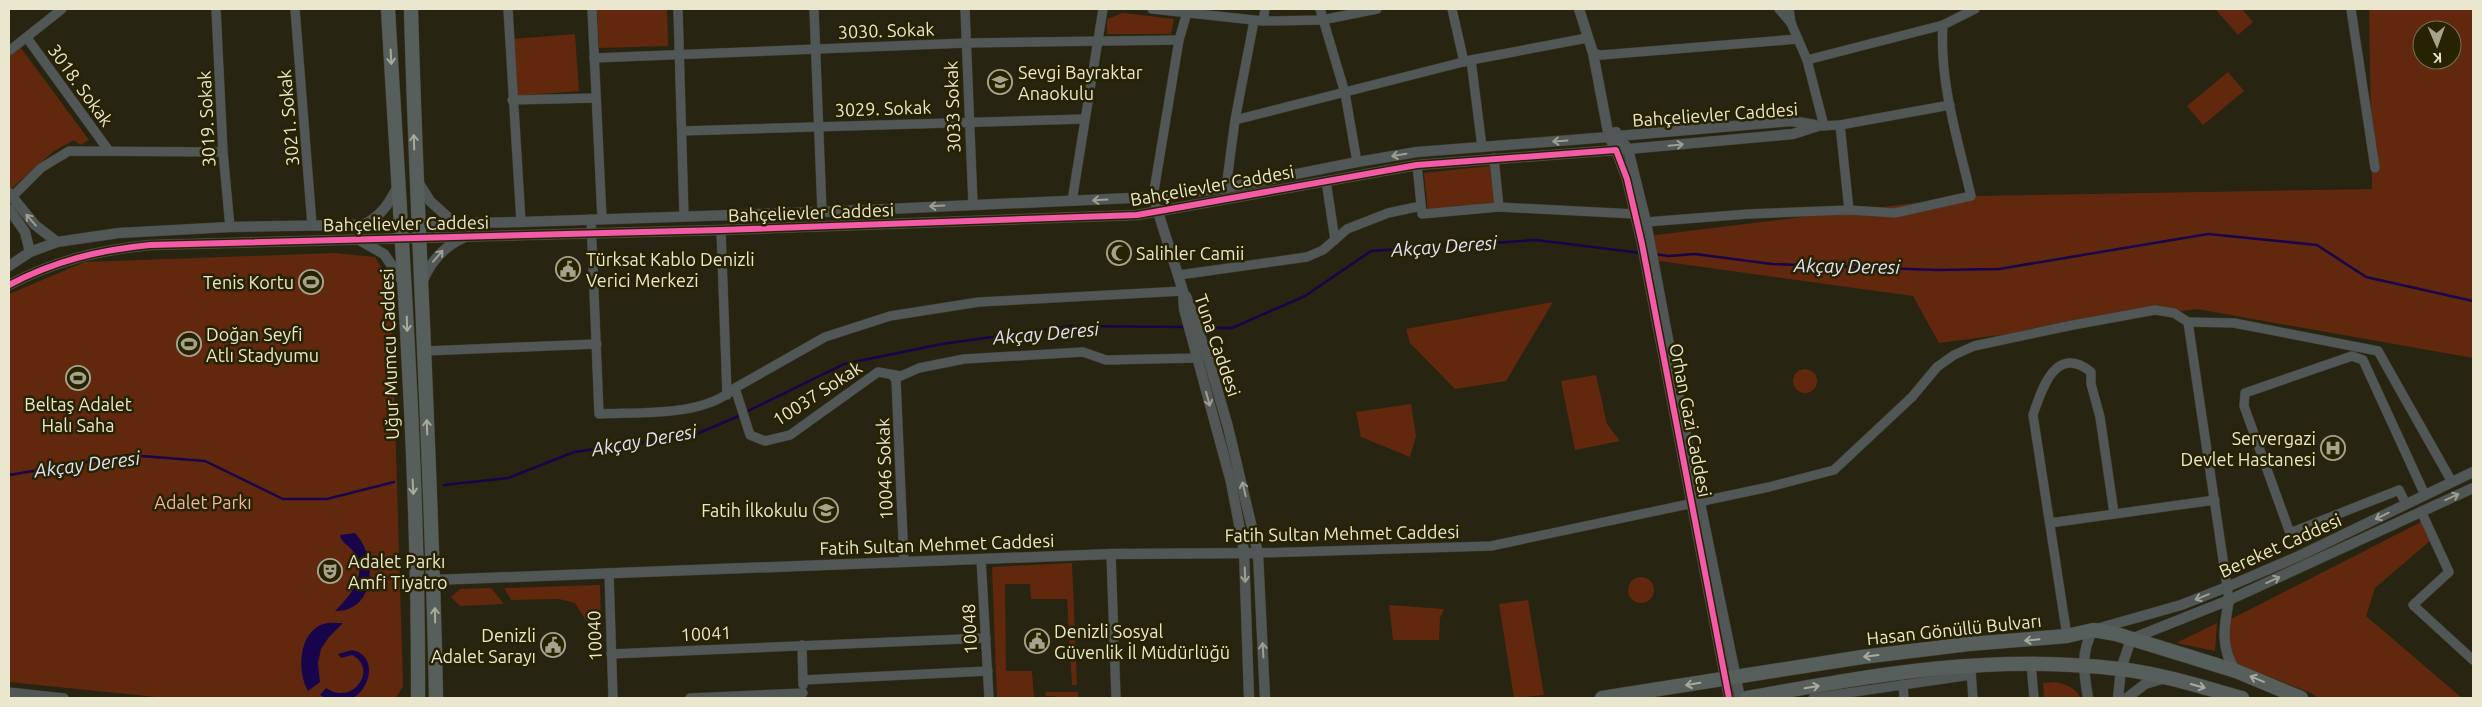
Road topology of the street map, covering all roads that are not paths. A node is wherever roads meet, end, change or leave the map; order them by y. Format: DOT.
graph roads {
  1 [pos="62,9"];
  2 [pos="216,9"];
  3 [pos="295,9"];
  4 [pos="388,9"];
  5 [pos="411,9"];
  6 [pos="508,9"];
  7 [pos="592,9"];
  8 [pos="678,9"];
  9 [pos="814,9"];
  10 [pos="965,9"];
  11 [pos="1103,9"];
  12 [pos="1152,9"];
  13 [pos="1265,9"];
  14 [pos="1320,9"];
  15 [pos="1377,9"];
  16 [pos="1452,9"];
  17 [pos="1579,9"];
  18 [pos="1779,9"];
  19 [pos="1789,9"];
  20 [pos="1975,9"];
  21 [pos="2351,9"];
  22 [pos="1187,11"];
  23 [pos="1322,20"];
  24 [pos="1258,21"];
  25 [pos="1791,23"];
  26 [pos="1943,25"];
  27 [pos="27,38"];
  28 [pos="1587,38"];
  29 [pos="1798,39"];
  30 [pos="1179,40"];
  31 [pos="1097,41"];
  32 [pos="966,43"];
  33 [pos="815,49"];
  34 [pos="9,51"];
  35 [pos="679,53"];
  36 [pos="1593,53"];
  37 [pos="594,58"];
  38 [pos="1807,60"];
  39 [pos="1468,61"];
  40 [pos="1345,93"];
  41 [pos="596,98"];
  42 [pos="512,100"];
  43 [pos="1950,105"];
  44 [pos="1084,119"];
  45 [pos="1235,120"];
  46 [pos="969,122"];
  47 [pos="1840,124"];
  48 [pos="819,126"];
  49 [pos="1821,126"];
  50 [pos="682,131"];
  51 [pos="1613,137"];
  52 [pos="1482,147"];
  53 [pos="1628,149"];
  54 [pos="1616,150"];
  55 [pos="108,151"];
  56 [pos="223,152"];
  57 [pos="1494,158"];
  58 [pos="1356,162"];
  59 [pos="1418,165"];
  60 [pos="2375,168"];
  61 [pos="415,176"];
  62 [pos="1326,181"];
  63 [pos="398,186"];
  64 [pos="1226,188"];
  65 [pos="10,195"];
  66 [pos="1153,197"];
  67 [pos="1072,201"];
  68 [pos="973,204"];
  69 [pos="1421,206"];
  70 [pos="1499,207"];
  71 [pos="9,209"];
  72 [pos="1850,210"];
  73 [pos="822,212"];
  74 [pos="1158,212"];
  75 [pos="1635,214"];
  76 [pos="684,216"];
  77 [pos="591,219"];
  78 [pos="602,219"];
  79 [pos="418,222"];
  80 [pos="453,222"];
  81 [pos="521,222"];
  82 [pos="1646,222"];
  83 [pos="401,223"];
  84 [pos="364,224"];
  85 [pos="312,226"];
  86 [pos="230,227"];
  87 [pos="721,230"];
  88 [pos="592,234"];
  89 [pos="466,236"];
  90 [pos="403,238"];
  91 [pos="419,238"];
  92 [pos="357,239"];
  93 [pos="1335,240"];
  94 [pos="58,242"];
  95 [pos="1646,248"];
  96 [pos="30,252"];
  97 [pos="9,266"];
  98 [pos="1179,275"];
  99 [pos="9,285"];
  100 [pos="421,286"];
  101 [pos="406,288"];
  102 [pos="1183,291"];
  103 [pos="2188,322"];
  104 [pos="597,344"];
  105 [pos="425,350"];
  106 [pos="1199,354"];
  107 [pos="893,376"];
  108 [pos="735,388"];
  109 [pos="727,395"];
  110 [pos="2473,472"];
  111 [pos="2452,482"];
  112 [pos="2473,488"];
  113 [pos="2425,495"];
  114 [pos="2215,500"];
  115 [pos="1696,503"];
  116 [pos="2406,504"];
  117 [pos="2421,511"];
  118 [pos="2114,513"];
  119 [pos="2050,523"];
  120 [pos="1244,551"];
  121 [pos="1258,552"];
  122 [pos="1112,554"];
  123 [pos="981,559"];
  124 [pos="904,562"];
  125 [pos="609,573"];
  126 [pos="434,580"];
  127 [pos="2227,587"];
  128 [pos="2229,600"];
  129 [pos="2093,630"];
  130 [pos="2067,636"];
  131 [pos="986,638"];
  132 [pos="2131,639"];
  133 [pos="802,645"];
  134 [pos="611,654"];
  135 [pos="2473,660"];
  136 [pos="2031,663"];
  137 [pos="2083,666"];
  138 [pos="418,667"];
  139 [pos="2120,669"];
  140 [pos="1971,670"];
  141 [pos="988,671"];
  142 [pos="2236,671"];
  143 [pos="2169,677"];
  144 [pos="1731,678"];
  145 [pos="803,680"];
  146 [pos="1903,684"];
  147 [pos="9,692"];
  148 [pos="1856,695"];
  149 [pos="804,696"];
  150 [pos="64,698"];
  151 [pos="409,698"];
  152 [pos="418,698"];
  153 [pos="436,698"];
  154 [pos="612,698"];
  155 [pos="690,698"];
  156 [pos="989,698"];
  157 [pos="1116,698"];
  158 [pos="1250,698"];
  159 [pos="1264,698"];
  160 [pos="1602,698"];
  161 [pos="1729,698"];
  162 [pos="1740,698"];
  163 [pos="1747,698"];
  164 [pos="1812,698"];
  165 [pos="1904,698"];
  166 [pos="1973,698"];
  167 [pos="2034,698"];
  168 [pos="2088,698"];
  169 [pos="2118,698"];
  170 [pos="2127,698"];
  171 [pos="2242,698"];
  172 [pos="2302,698"];
  1 -- 27 [label="street"];
  2 -- 56 [label="street, 3019. Sokak"];
  3 -- 85 [label="street, 3021. Sokak"];
  4 -- 63 [label="main road, Uğur Mumcu Caddesi, one-way"];
  61 -- 5 [label="main road, Uğur Mumcu Caddesi, one-way"];
  6 -- 42 [label="street"];
  7 -- 37 [label="street"];
  8 -- 35 [label="street"];
  9 -- 33 [label="street"];
  10 -- 32 [label="street, 3033 Sokak"];
  11 -- 31 [label="street"];
  12 -- 22 [label="street"];
  13 -- 24 [label="street"];
  14 -- 23 [label="street"];
  15 -- 23 [label="street"];
  16 -- 39 [label="street"];
  17 -- 28 [label="street, Bahçelievler Caddesi"];
  18 -- 25 [label="street"];
  19 -- 25 [label="street"];
  20 -- 26 [label="street"];
  21 -- 60 [label="street"];
  22 -- 24 [label="street"];
  22 -- 30 [label="street"];
  23 -- 24 [label="street"];
  23 -- 40 [label="street"];
  24 -- 45 [label="street"];
  25 -- 29 [label="street"];
  26 -- 38 [label="street"];
  26 -- 43 [label="street"];
  27 -- 34 [label="street"];
  27 -- 55 [label="street, 3018. Sokak"];
  28 -- 36 [label="street, Bahçelievler Caddesi"];
  28 -- 39 [label="street"];
  29 -- 36 [label="street"];
  29 -- 38 [label="street"];
  30 -- 31 [label="street, 3030. Sokak"];
  30 -- 66 [label="street"];
  31 -- 32 [label="street, 3030. Sokak"];
  31 -- 44 [label="street"];
  32 -- 33 [label="street, 3030. Sokak"];
  32 -- 46 [label="street, 3033 Sokak"];
  33 -- 35 [label="street, 3030. Sokak"];
  33 -- 48 [label="street"];
  35 -- 37 [label="street, 3030. Sokak"];
  35 -- 50 [label="street"];
  36 -- 51 [label="street, Bahçelievler Caddesi"];
  37 -- 41 [label="street"];
  38 -- 49 [label="street"];
  39 -- 40 [label="street"];
  39 -- 52 [label="street"];
  40 -- 45 [label="street"];
  40 -- 58 [label="street"];
  41 -- 42 [label="street"];
  41 -- 78 [label="street"];
  42 -- 81 [label="street"];
  43 -- 47 [label="street, Bahçelievler Caddesi"];
  43 -- 72 [label="street"];
  44 -- 46 [label="street, 3029. Sokak"];
  44 -- 67 [label="street"];
  45 -- 64 [label="street"];
  46 -- 48 [label="street, 3029. Sokak"];
  46 -- 68 [label="street, 3033 Sokak"];
  47 -- 49 [label="street, Bahçelievler Caddesi"];
  47 -- 72 [label="street"];
  48 -- 50 [label="street, 3029. Sokak"];
  48 -- 73 [label="street"];
  49 -- 51 [label="street, Bahçelievler Caddesi"];
  53 -- 49 [label="street, Bahçelievler Caddesi, one-way"];
  50 -- 76 [label="street"];
  51 -- 52 [label="street, Bahçelievler Caddesi, one-way"];
  51 -- 53 [label="street"];
  51 -- 54 [label="street, Orhan Gazi Caddesi"];
  52 -- 58 [label="street, Bahçelievler Caddesi, one-way"];
  53 -- 54 [label="street, Bahçelievler Caddesi"];
  53 -- 82 [label="street, Orhan Gazi Caddesi"];
  54 -- 57 [label="street, Bahçelievler Caddesi"];
  54 -- 75 [label="street, Orhan Gazi Caddesi"];
  55 -- 56 [label="street, 3018. Sokak"];
  55 -- 65 [label="street, 3018. Sokak"];
  56 -- 86 [label="street, 3019. Sokak"];
  57 -- 59 [label="street, Bahçelievler Caddesi"];
  57 -- 70 [label="street"];
  58 -- 64 [label="street, Bahçelievler Caddesi"];
  59 -- 62 [label="street, Bahçelievler Caddesi"];
  59 -- 69 [label="street"];
  61 -- 79 [label="main road, Uğur Mumcu Caddesi"];
  61 -- 80 [label="street"];
  62 -- 74 [label="street, Bahçelievler Caddesi"];
  62 -- 93 [label="street"];
  63 -- 83 [label="main road, Uğur Mumcu Caddesi"];
  63 -- 84 [label="street"];
  64 -- 66 [label="street, Bahçelievler Caddesi"];
  94 -- 65 [label="street, one-way"];
  66 -- 67 [label="street, Bahçelievler Caddesi, one-way"];
  66 -- 74 [label="street"];
  67 -- 68 [label="street, Bahçelievler Caddesi"];
  68 -- 73 [label="street, Bahçelievler Caddesi, one-way"];
  69 -- 70 [label="street"];
  69 -- 93 [label="street"];
  70 -- 75 [label="street"];
  71 -- 96 [label="street"];
  72 -- 82 [label="street"];
  73 -- 76 [label="street, Bahçelievler Caddesi"];
  74 -- 87 [label="street, Bahçelievler Caddesi"];
  74 -- 98 [label="street, Tuna Caddesi"];
  75 -- 95 [label="street, Orhan Gazi Caddesi"];
  76 -- 78 [label="street, Bahçelievler Caddesi"];
  77 -- 78 [label="street, Bahçelievler Caddesi"];
  77 -- 81 [label="street, Bahçelievler Caddesi"];
  77 -- 88 [label="street"];
  79 -- 80 [label="street, Bahçelievler Caddesi"];
  79 -- 83 [label="street, Bahçelievler Caddesi"];
  79 -- 91 [label="main road, Uğur Mumcu Caddesi"];
  80 -- 81 [label="street, Bahçelievler Caddesi"];
  82 -- 95 [label="street, Orhan Gazi Caddesi"];
  83 -- 84 [label="street, Bahçelievler Caddesi"];
  83 -- 90 [label="main road, Uğur Mumcu Caddesi"];
  84 -- 85 [label="street, Bahçelievler Caddesi"];
  85 -- 86 [label="street, Bahçelievler Caddesi"];
  86 -- 94 [label="street, Bahçelievler Caddesi"];
  87 -- 88 [label="street, Bahçelievler Caddesi"];
  87 -- 109 [label="street"];
  88 -- 89 [label="street, Bahçelievler Caddesi"];
  88 -- 104 [label="street"];
  89 -- 91 [label="street, Bahçelievler Caddesi"];
  100 -- 89 [label="street, one-way"];
  90 -- 91 [label="street, Bahçelievler Caddesi"];
  90 -- 92 [label="street, Bahçelievler Caddesi"];
  90 -- 101 [label="main road, Uğur Mumcu Caddesi"];
  91 -- 100 [label="main road, Uğur Mumcu Caddesi"];
  92 -- 99 [label="street, Bahçelievler Caddesi"];
  92 -- 101 [label="street"];
  93 -- 98 [label="street"];
  94 -- 96 [label="street, Bahçelievler Caddesi"];
  95 -- 115 [label="street, Orhan Gazi Caddesi"];
  96 -- 97 [label="street, Bahçelievler Caddesi"];
  98 -- 102 [label="street, Tuna Caddesi"];
  100 -- 105 [label="main road, Uğur Mumcu Caddesi"];
  101 -- 138 [label="main road, Uğur Mumcu Caddesi, one-way"];
  102 -- 106 [label="street, Tuna Caddesi"];
  102 -- 108 [label="street"];
  103 -- 111 [label="street"];
  103 -- 114 [label="street"];
  103 -- 115 [label="street, Fatih Sultan Mehmet Caddesi"];
  104 -- 105 [label="street"];
  104 -- 109 [label="street"];
  126 -- 105 [label="main road, Uğur Mumcu Caddesi, one-way"];
  106 -- 107 [label="street, 10037 Sokak"];
  106 -- 120 [label="street, Tuna Caddesi, one-way"];
  121 -- 106 [label="street, Tuna Caddesi, one-way"];
  107 -- 108 [label="street, 10037 Sokak"];
  107 -- 124 [label="street, 10046 Sokak"];
  108 -- 109 [label="street"];
  110 -- 111 [label="street, Bereket Caddesi"];
  111 -- 113 [label="street, Bereket Caddesi"];
  117 -- 112 [label="street, Bereket Caddesi, one-way"];
  113 -- 116 [label="street, Bereket Caddesi"];
  113 -- 116 [label="street"];
  114 -- 118 [label="street"];
  114 -- 127 [label="street"];
  115 -- 121 [label="street, Fatih Sultan Mehmet Caddesi"];
  115 -- 144 [label="street, Orhan Gazi Caddesi"];
  116 -- 127 [label="street, Bereket Caddesi, one-way"];
  128 -- 117 [label="street, Bereket Caddesi, one-way"];
  117 -- 135 [label="street"];
  118 -- 119 [label="street"];
  118 -- 119 [label="street"];
  119 -- 130 [label="street"];
  120 -- 121 [label="street, Fatih Sultan Mehmet Caddesi"];
  120 -- 122 [label="street, Fatih Sultan Mehmet Caddesi"];
  120 -- 158 [label="street, Tuna Caddesi, one-way"];
  159 -- 121 [label="street, Tuna Caddesi, one-way"];
  122 -- 123 [label="street, Fatih Sultan Mehmet Caddesi"];
  122 -- 157 [label="street"];
  123 -- 124 [label="street, Fatih Sultan Mehmet Caddesi"];
  123 -- 131 [label="street, 10048"];
  124 -- 125 [label="street, Fatih Sultan Mehmet Caddesi"];
  125 -- 126 [label="street, Fatih Sultan Mehmet Caddesi"];
  125 -- 134 [label="street, 10040"];
  153 -- 126 [label="main road, Uğur Mumcu Caddesi, one-way"];
  127 -- 128 [label="street"];
  127 -- 129 [label="street, Bereket Caddesi, one-way"];
  128 -- 132 [label="street, Bereket Caddesi"];
  128 -- 142 [label="street"];
  129 -- 130 [label="main road, Hasan Gönüllü Bulvarı"];
  129 -- 132 [label="main road, Hasan Gönüllü Bulvarı"];
  129 -- 137 [label="street"];
  130 -- 144 [label="main road, Hasan Gönüllü Bulvarı, one-way"];
  131 -- 133 [label="street, 10041"];
  131 -- 141 [label="street, 10048"];
  132 -- 139 [label="street"];
  132 -- 142 [label="main road, Hasan Gönüllü Bulvarı"];
  133 -- 134 [label="street, 10041"];
  133 -- 145 [label="street"];
  134 -- 154 [label="street, 10040"];
  136 -- 137 [label="main road, Hasan Gönüllü Bulvarı"];
  136 -- 140 [label="main road, Hasan Gönüllü Bulvarı"];
  136 -- 167 [label="street"];
  137 -- 139 [label="main road, Hasan Gönüllü Bulvarı"];
  137 -- 168 [label="street"];
  138 -- 151 [label="main road"];
  138 -- 152 [label="main road, Uğur Mumcu Caddesi"];
  139 -- 143 [label="main road, Hasan Gönüllü Bulvarı"];
  139 -- 169 [label="street"];
  140 -- 146 [label="street"];
  163 -- 140 [label="main road, Hasan Gönüllü Bulvarı, one-way"];
  140 -- 166 [label="street"];
  141 -- 145 [label="street"];
  141 -- 156 [label="street, 10048"];
  172 -- 142 [label="main road, Hasan Gönüllü Bulvarı, one-way"];
  143 -- 170 [label="street"];
  143 -- 171 [label="main road, Hasan Gönüllü Bulvarı, one-way"];
  144 -- 160 [label="main road, Hasan Gönüllü Bulvarı, one-way"];
  144 -- 161 [label="street, Orhan Gazi Caddesi"];
  144 -- 162 [label="street, Orhan Gazi Caddesi"];
  145 -- 149 [label="street"];
  146 -- 148 [label="street"];
  146 -- 165 [label="street"];
  147 -- 150 [label="street"];
  148 -- 164 [label="street"];
  149 -- 155 [label="street"];
}
